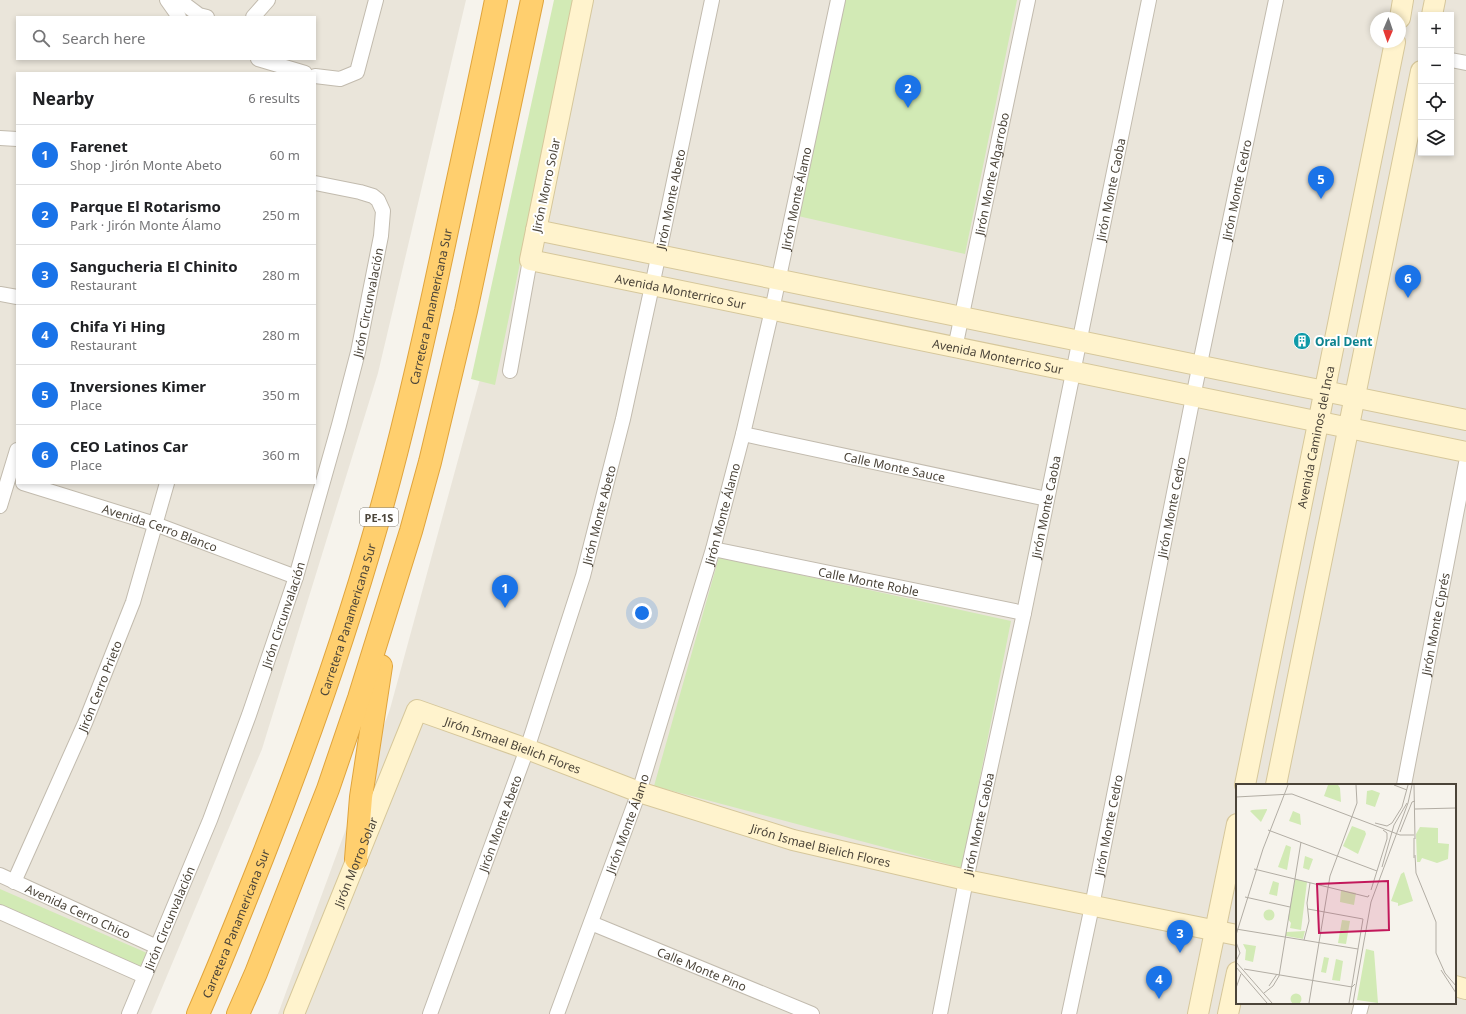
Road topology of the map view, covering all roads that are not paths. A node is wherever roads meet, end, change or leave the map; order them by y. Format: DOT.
graph roads {
  1 [pos="167,0"];
  2 [pos="179,0"];
  3 [pos="195,0"];
  4 [pos="268,0"];
  5 [pos="376,0"];
  6 [pos="496,0"];
  7 [pos="532,0"];
  8 [pos="583,0"];
  9 [pos="712,0"];
  10 [pos="838,0"];
  11 [pos="1028,0"];
  12 [pos="1149,0"];
  13 [pos="1276,0"];
  14 [pos="1403,0"];
  15 [pos="1436,0"];
  16 [pos="1401,12"];
  17 [pos="1433,12"];
  18 [pos="178,16"];
  19 [pos="203,16"];
  20 [pos="254,16"];
  21 [pos="1394,48"];
  22 [pos="261,60"];
  23 [pos="1454,61"];
  24 [pos="1466,63"];
  25 [pos="302,72"];
  26 [pos="316,76"];
  27 [pos="1418,84"];
  28 [pos="0,138"];
  29 [pos="16,138"];
  30 [pos="316,183"];
  31 [pos="536,230"];
  32 [pos="659,255"];
  33 [pos="530,260"];
  34 [pos="779,280"];
  35 [pos="652,286"];
  36 [pos="0,294"];
  37 [pos="16,297"];
  38 [pos="772,310"];
  39 [pos="961,317"];
  40 [pos="1079,341"];
  41 [pos="955,348"];
  42 [pos="1199,365"];
  43 [pos="510,371"];
  44 [pos="1073,372"];
  45 [pos="1324,391"];
  46 [pos="1193,397"];
  47 [pos="1355,397"];
  48 [pos="1466,420"];
  49 [pos="1318,422"];
  50 [pos="1348,429"];
  51 [pos="743,434"];
  52 [pos="1466,452"];
  53 [pos="16,454"];
  54 [pos="1466,463"];
  55 [pos="9,479"];
  56 [pos="27,484"];
  57 [pos="166,484"];
  58 [pos="1047,499"];
  59 [pos="0,506"];
  60 [pos="156,524"];
  61 [pos="713,549"];
  62 [pos="296,577"];
  63 [pos="390,602"];
  64 [pos="1024,613"];
  65 [pos="417,710"];
  66 [pos="527,749"];
  67 [pos="1245,784"];
  68 [pos="1276,784"];
  69 [pos="1404,784"];
  70 [pos="640,792"];
  71 [pos="1236,829"];
  72 [pos="356,859"];
  73 [pos="0,875"];
  74 [pos="966,880"];
  75 [pos="14,882"];
  76 [pos="1092,906"];
  77 [pos="0,913"];
  78 [pos="591,923"];
  79 [pos="1215,931"];
  80 [pos="1236,935"];
  81 [pos="157,946"];
  82 [pos="144,976"];
  83 [pos="1236,977"];
  84 [pos="1456,986"];
  85 [pos="1466,990"];
  86 [pos="1362,1004"];
  87 [pos="129,1014"];
  88 [pos="198,1014"];
  89 [pos="238,1014"];
  90 [pos="294,1014"];
  91 [pos="430,1014"];
  92 [pos="556,1014"];
  93 [pos="812,1014"];
  94 [pos="940,1014"];
  95 [pos="1068,1014"];
  96 [pos="1198,1014"];
  97 [pos="1228,1014"];
  98 [pos="1360,1014"];
  1 -- 18 [label="street"];
  2 -- 19 [label="street"];
  3 -- 19 [label="street"];
  4 -- 20 [label="street"];
  5 -- 26 [label="street"];
  6 -- 88 [label="highway, Carretera Panamericana Sur / PE-1S"];
  7 -- 63 [label="highway, PE-1S"];
  8 -- 31 [label="street, Jirón Morro Solar"];
  9 -- 32 [label="street, Jirón Monte Abeto"];
  10 -- 34 [label="street, Jirón Monte Álamo"];
  11 -- 39 [label="street, Jirón Monte Algarrobo"];
  12 -- 40 [label="street, Jirón Monte Caoba"];
  13 -- 42 [label="street, Jirón Monte Cedro"];
  14 -- 16 [label="street"];
  15 -- 17 [label="street"];
  21 -- 45 [label="street, Avenida Caminos del Inca"];
  22 -- 25 [label="street"];
  23 -- 24 [label="street"];
  27 -- 47 [label="street"];
  28 -- 29 [label="street"];
  30 -- 62 [label="street, Jirón Circunvalación"];
  31 -- 32 [label="street"];
  31 -- 33 [label="street, Jirón Morro Solar"];
  32 -- 34 [label="street"];
  32 -- 35 [label="street, Jirón Monte Abeto"];
  33 -- 35 [label="street, Avenida Monterrico Sur"];
  33 -- 43 [label="street, Jirón Morro Solar"];
  34 -- 38 [label="street, Jirón Monte Álamo"];
  34 -- 39 [label="street"];
  35 -- 38 [label="street, Avenida Monterrico Sur"];
  35 -- 66 [label="street, Jirón Monte Abeto"];
  36 -- 37 [label="street"];
  38 -- 41 [label="street, Avenida Monterrico Sur"];
  38 -- 51 [label="street, Jirón Monte Álamo"];
  39 -- 40 [label="street"];
  39 -- 41 [label="street, Jirón Monte Algarrobo"];
  40 -- 42 [label="street"];
  40 -- 44 [label="street, Jirón Monte Caoba"];
  41 -- 44 [label="street, Avenida Monterrico Sur"];
  42 -- 45 [label="street"];
  42 -- 46 [label="street, Jirón Monte Cedro"];
  44 -- 46 [label="street, Avenida Monterrico Sur"];
  44 -- 58 [label="street, Jirón Monte Caoba"];
  45 -- 47 [label="street"];
  45 -- 49 [label="street, Avenida Caminos del Inca"];
  46 -- 49 [label="street, Avenida Monterrico Sur"];
  46 -- 76 [label="street, Jirón Monte Cedro"];
  47 -- 48 [label="street"];
  47 -- 50 [label="street"];
  49 -- 50 [label="street, Avenida Monterrico Sur"];
  49 -- 67 [label="street, Avenida Caminos del Inca"];
  50 -- 52 [label="street, Avenida Monterrico Sur"];
  50 -- 68 [label="street"];
  51 -- 58 [label="street, Calle Monte Sauce"];
  51 -- 61 [label="street, Jirón Monte Álamo"];
  53 -- 55 [label="street"];
  54 -- 69 [label="street, Jirón Monte Ciprés"];
  55 -- 59 [label="street"];
  56 -- 60 [label="street, Avenida Cerro Blanco"];
  57 -- 60 [label="street, Jirón Cerro Prieto"];
  58 -- 64 [label="street, Jirón Monte Caoba"];
  60 -- 62 [label="street, Avenida Cerro Blanco"];
  60 -- 75 [label="street, Jirón Cerro Prieto"];
  61 -- 64 [label="street, Calle Monte Roble"];
  61 -- 70 [label="street, Jirón Monte Álamo"];
  62 -- 81 [label="street, Jirón Circunvalación"];
  63 -- 72 [label="highway"];
  63 -- 89 [label="highway, PE-1S"];
  64 -- 74 [label="street, Jirón Monte Caoba"];
  65 -- 66 [label="street, Jirón Ismael Bielich Flores"];
  65 -- 72 [label="street, Jirón Morro Solar"];
  66 -- 70 [label="street, Jirón Ismael Bielich Flores"];
  66 -- 91 [label="street, Jirón Monte Abeto"];
  70 -- 74 [label="street, Jirón Ismael Bielich Flores"];
  70 -- 78 [label="street, Jirón Monte Álamo"];
  71 -- 79 [label="street"];
  72 -- 90 [label="street, Jirón Morro Solar"];
  73 -- 75 [label="street, Avenida Cerro Chico"];
  74 -- 76 [label="street, Jirón Ismael Bielich Flores"];
  74 -- 94 [label="street, Jirón Monte Caoba"];
  75 -- 81 [label="street, Avenida Cerro Chico"];
  76 -- 79 [label="street, Jirón Ismael Bielich Flores"];
  76 -- 95 [label="street, Jirón Monte Cedro"];
  77 -- 82 [label="street"];
  78 -- 92 [label="street, Jirón Monte Álamo"];
  78 -- 93 [label="street, Calle Monte Pino"];
  79 -- 80 [label="street, Jirón Ismael Bielich Flores"];
  79 -- 96 [label="street"];
  81 -- 82 [label="street, Jirón Circunvalación"];
  82 -- 87 [label="street, Jirón Circunvalación"];
  83 -- 97 [label="street"];
  84 -- 85 [label="street"];
  86 -- 98 [label="street"];
}
